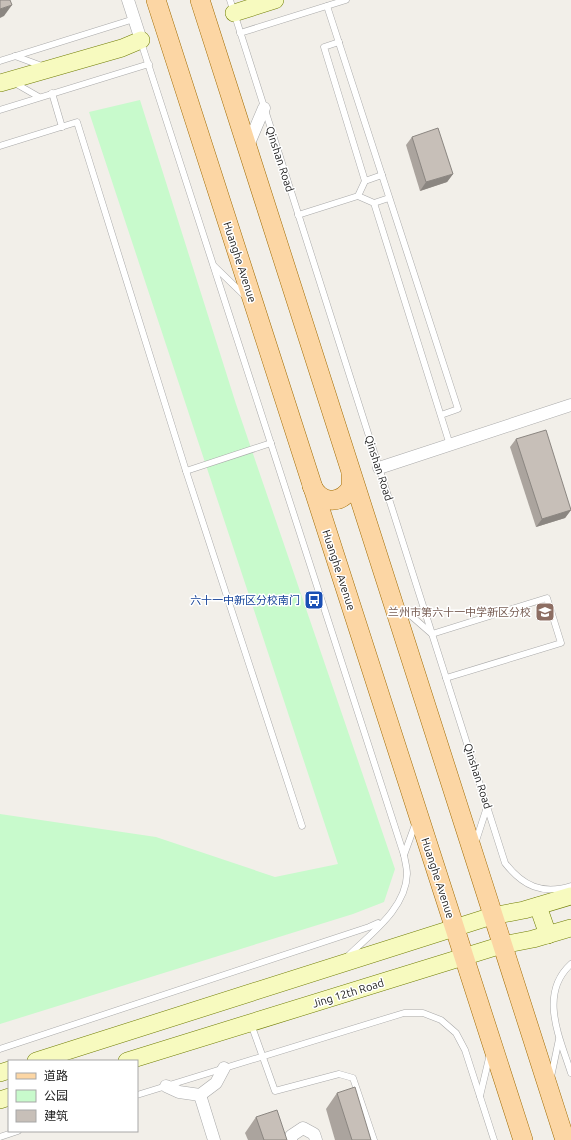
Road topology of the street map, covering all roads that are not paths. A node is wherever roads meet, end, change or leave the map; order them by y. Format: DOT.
graph roads {
  1 [pos="128,0"];
  2 [pos="156,0"];
  3 [pos="200,0"];
  4 [pos="275,0"];
  5 [pos="346,0"];
  6 [pos="232,6"];
  7 [pos="327,6"];
  8 [pos="134,19"];
  9 [pos="240,33"];
  10 [pos="141,40"];
  11 [pos="339,42"];
  12 [pos="15,56"];
  13 [pos="0,61"];
  14 [pos="149,64"];
  15 [pos="49,69"];
  16 [pos="5,82"];
  17 [pos="52,94"];
  18 [pos="39,98"];
  19 [pos="264,108"];
  20 [pos="0,110"];
  21 [pos="62,127"];
  22 [pos="0,146"];
  23 [pos="248,148"];
  24 [pos="382,175"];
  25 [pos="365,181"];
  26 [pos="358,196"];
  27 [pos="389,198"];
  28 [pos="374,203"];
  29 [pos="298,215"];
  30 [pos="213,264"];
  31 [pos="254,305"];
  32 [pos="571,405"];
  33 [pos="441,415"];
  34 [pos="271,442"];
  35 [pos="450,445"];
  36 [pos="379,468"];
  37 [pos="186,471"];
  38 [pos="352,474"];
  39 [pos="312,486"];
  40 [pos="391,598"];
  41 [pos="432,634"];
  42 [pos="446,678"];
  43 [pos="488,807"];
  44 [pos="418,815"];
  45 [pos="302,826"];
  46 [pos="472,853"];
  47 [pos="404,855"];
  48 [pos="571,886"];
  49 [pos="571,896"];
  50 [pos="538,906"];
  51 [pos="492,916"];
  52 [pos="384,919"];
  53 [pos="455,928"];
  54 [pos="571,928"];
  55 [pos="548,935"];
  56 [pos="502,944"];
  57 [pos="464,957"];
  58 [pos="340,964"];
  59 [pos="571,964"];
  60 [pos="250,1023"];
  61 [pos="560,1038"];
  62 [pos="492,1045"];
  63 [pos="0,1049"];
  64 [pos="263,1056"];
  65 [pos="39,1060"];
  66 [pos="130,1060"];
  67 [pos="224,1068"];
  68 [pos="571,1073"];
  69 [pos="166,1086"];
  70 [pos="548,1088"];
  71 [pos="138,1095"];
  72 [pos="200,1095"];
  73 [pos="480,1097"];
  74 [pos="14,1132"];
  75 [pos="0,1136"];
  76 [pos="214,1140"];
  77 [pos="291,1140"];
  78 [pos="316,1140"];
  79 [pos="374,1140"];
  80 [pos="494,1140"];
  81 [pos="523,1140"];
  82 [pos="565,1140"];
  1 -- 8 [label="street"];
  2 -- 31 [label="main road, Huanghe Avenue"];
  3 -- 23 [label="main road"];
  4 -- 6 [label="main road"];
  5 -- 7 [label="lane"];
  6 -- 9 [label="lane, Qinshan Road"];
  7 -- 9 [label="lane"];
  7 -- 11 [label="lane"];
  8 -- 10 [label="street"];
  8 -- 12 [label="lane"];
  9 -- 19 [label="lane, Qinshan Road"];
  10 -- 14 [label="lane"];
  10 -- 15 [label="main road"];
  11 -- 24 [label="lane"];
  11 -- 25 [label="lane"];
  12 -- 13 [label="lane"];
  12 -- 15 [label="lane"];
  14 -- 17 [label="lane"];
  14 -- 30 [label="lane"];
  15 -- 16 [label="main road"];
  16 -- 18 [label="lane"];
  17 -- 18 [label="lane"];
  17 -- 21 [label="lane"];
  18 -- 20 [label="lane"];
  19 -- 23 [label="street"];
  19 -- 29 [label="lane, Qinshan Road"];
  21 -- 22 [label="lane"];
  21 -- 37 [label="lane"];
  23 -- 38 [label="main road"];
  24 -- 25 [label="lane"];
  24 -- 27 [label="lane"];
  25 -- 26 [label="lane"];
  26 -- 28 [label="lane"];
  26 -- 29 [label="lane"];
  27 -- 28 [label="lane"];
  27 -- 33 [label="lane"];
  28 -- 33 [label="lane"];
  29 -- 36 [label="lane, Qinshan Road"];
  30 -- 31 [label="lane"];
  30 -- 34 [label="lane"];
  31 -- 39 [label="main road, Huanghe Avenue"];
  32 -- 35 [label="street"];
  33 -- 35 [label="lane"];
  34 -- 37 [label="lane"];
  34 -- 47 [label="lane"];
  35 -- 36 [label="street"];
  36 -- 41 [label="lane, Qinshan Road"];
  37 -- 45 [label="lane"];
  38 -- 39 [label="main road"];
  38 -- 40 [label="main road"];
  39 -- 44 [label="main road, Huanghe Avenue"];
  40 -- 41 [label="lane"];
  40 -- 46 [label="main road"];
  41 -- 42 [label="lane, Qinshan Road"];
  41 -- 42 [label="lane"];
  42 -- 43 [label="lane, Qinshan Road"];
  43 -- 46 [label="lane"];
  43 -- 48 [label="lane, Qinshan Road"];
  44 -- 47 [label="lane"];
  44 -- 53 [label="main road, Huanghe Avenue"];
  46 -- 51 [label="main road"];
  47 -- 52 [label="lane"];
  49 -- 50 [label="main road"];
  50 -- 51 [label="main road"];
  50 -- 55 [label="main road"];
  51 -- 53 [label="main road"];
  51 -- 56 [label="main road"];
  52 -- 58 [label="lane"];
  52 -- 63 [label="lane"];
  53 -- 57 [label="main road, Huanghe Avenue"];
  53 -- 58 [label="main road"];
  54 -- 55 [label="main road, Jing 12th Road"];
  55 -- 56 [label="main road, Jing 12th Road"];
  56 -- 57 [label="main road, Jing 12th Road"];
  56 -- 70 [label="main road"];
  57 -- 60 [label="main road, Jing 12th Road"];
  57 -- 62 [label="main road, Huanghe Avenue"];
  58 -- 65 [label="main road"];
  59 -- 61 [label="lane"];
  60 -- 64 [label="lane"];
  60 -- 66 [label="main road, Jing 12th Road"];
  61 -- 68 [label="lane"];
  61 -- 70 [label="lane"];
  62 -- 73 [label="lane"];
  62 -- 81 [label="main road, Huanghe Avenue"];
  64 -- 67 [label="lane"];
  64 -- 73 [label="lane"];
  64 -- 79 [label="lane"];
  67 -- 69 [label="lane"];
  67 -- 72 [label="street"];
  69 -- 71 [label="lane"];
  69 -- 72 [label="street"];
  70 -- 82 [label="main road"];
  72 -- 76 [label="street"];
  73 -- 80 [label="lane"];
  74 -- 75 [label="lane"];
  77 -- 78 [label="street"];
}
